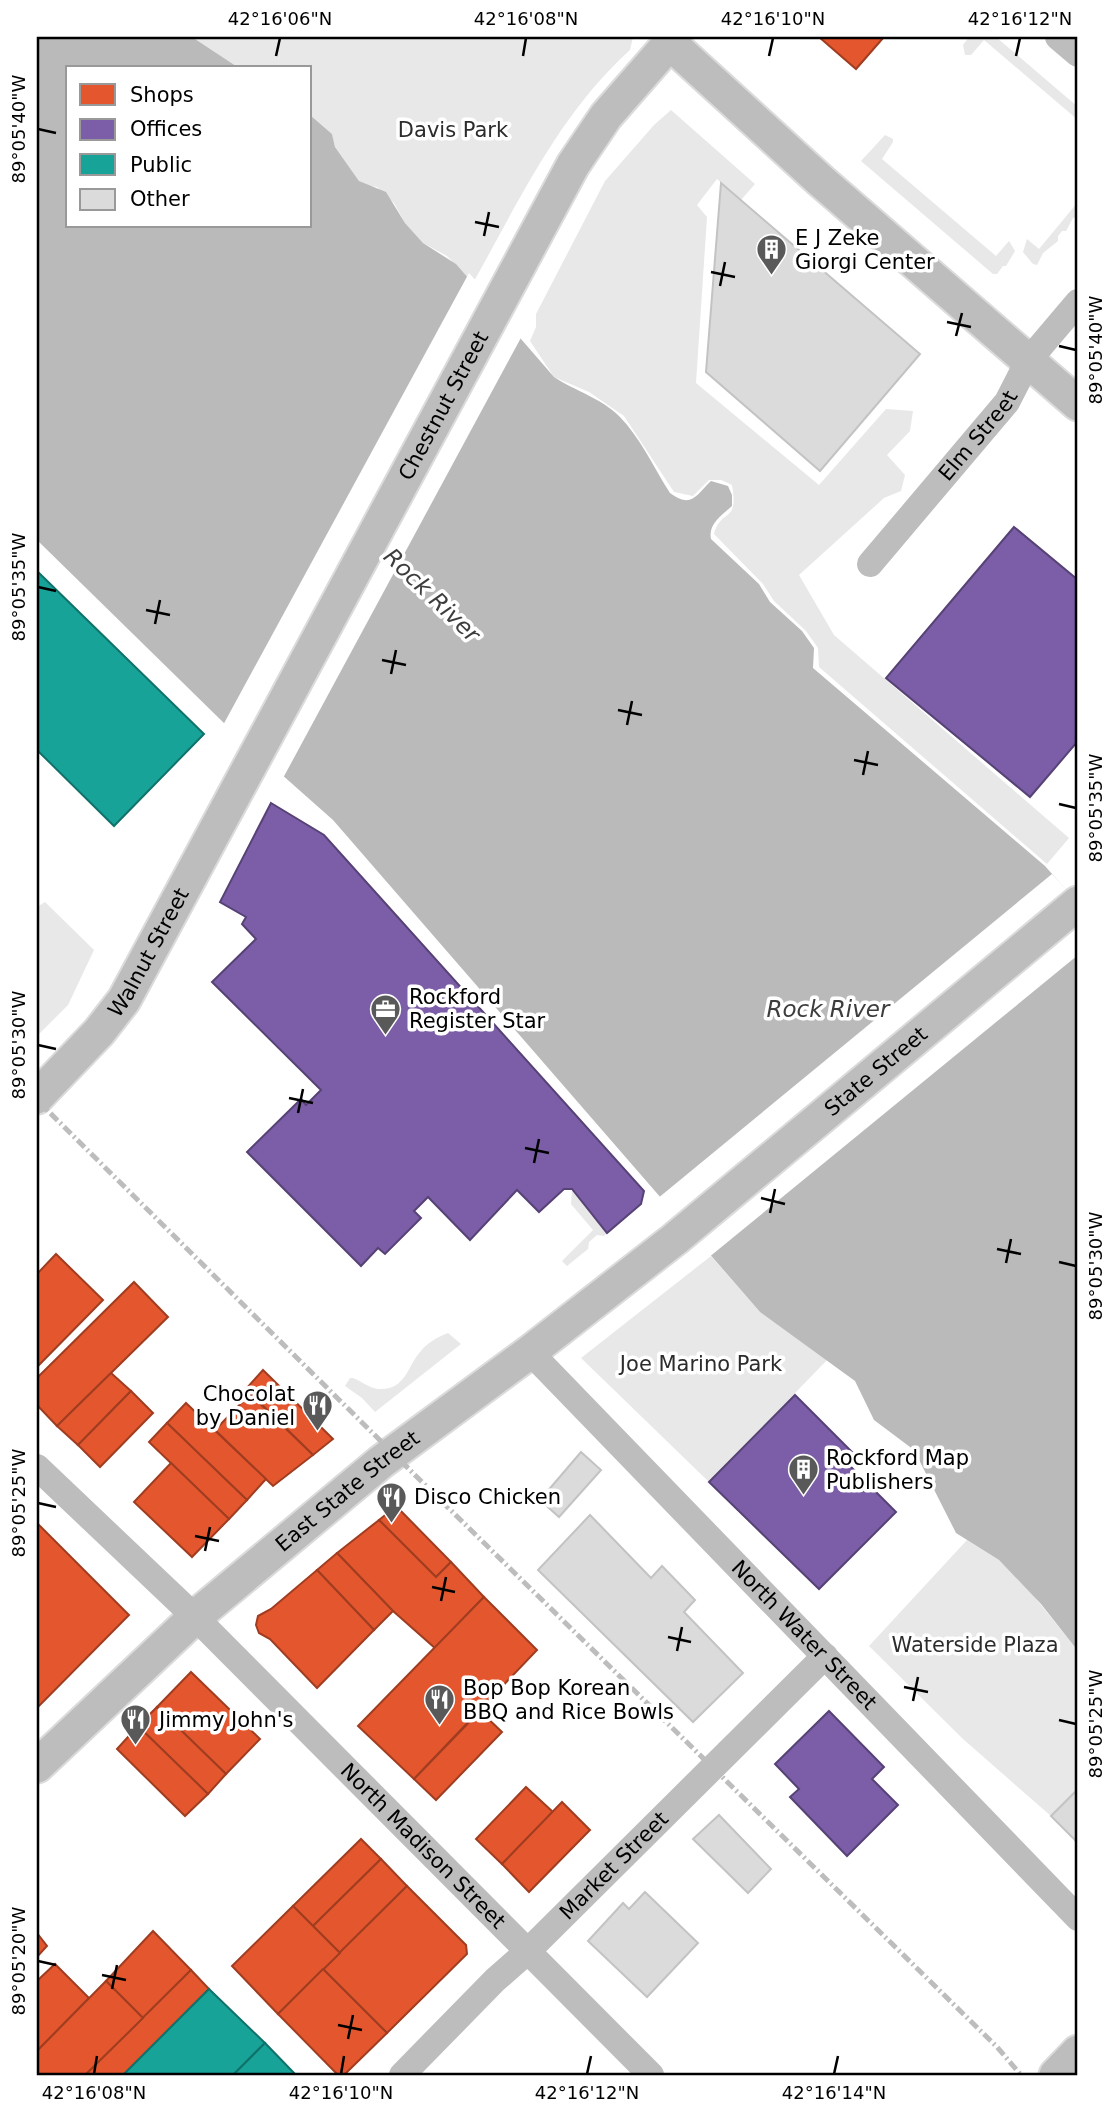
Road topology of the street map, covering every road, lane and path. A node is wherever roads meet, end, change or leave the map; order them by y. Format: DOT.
graph roads {
  1 [pos="1058,37"];
  2 [pos="673,40"];
  3 [pos="1078,54"];
  4 [pos="1078,302"];
  5 [pos="1028,361"];
  6 [pos="1078,404"];
  7 [pos="870,564"];
  8 [pos="235,791"];
  9 [pos="1078,904"];
  10 [pos="37,1097"];
  11 [pos="675,1238"];
  12 [pos="530,1352"];
  13 [pos="37,1467"];
  14 [pos="195,1617"];
  15 [pos="825,1656"];
  16 [pos="37,1766"];
  17 [pos="1078,1918"];
  18 [pos="527,1952"];
  19 [pos="1078,2052"];
  20 [pos="402,2075"];
  21 [pos="651,2075"];
  22 [pos="1056,2075"];
  1 -- 3 [label="street"];
  2 -- 5 [label="main road"];
  2 -- 8 [label="main road, Chestnut Street"];
  4 -- 5 [label="street, Elm Street"];
  5 -- 6 [label="main road"];
  5 -- 7 [label="street, Elm Street"];
  8 -- 10 [label="main road, Walnut Street"];
  9 -- 11 [label="main road, State Street"];
  11 -- 12 [label="main road, East State Street"];
  12 -- 14 [label="main road, East State Street"];
  12 -- 15 [label="street, North Water Street"];
  13 -- 14 [label="street, North Madison Street"];
  14 -- 16 [label="main road, East State Street"];
  14 -- 18 [label="street, North Madison Street"];
  15 -- 17 [label="street, North Water Street"];
  15 -- 18 [label="street, Market Street"];
  18 -- 20 [label="street, Market Street"];
  18 -- 21 [label="street, North Madison Street"];
  19 -- 22 [label="main road"];
}
